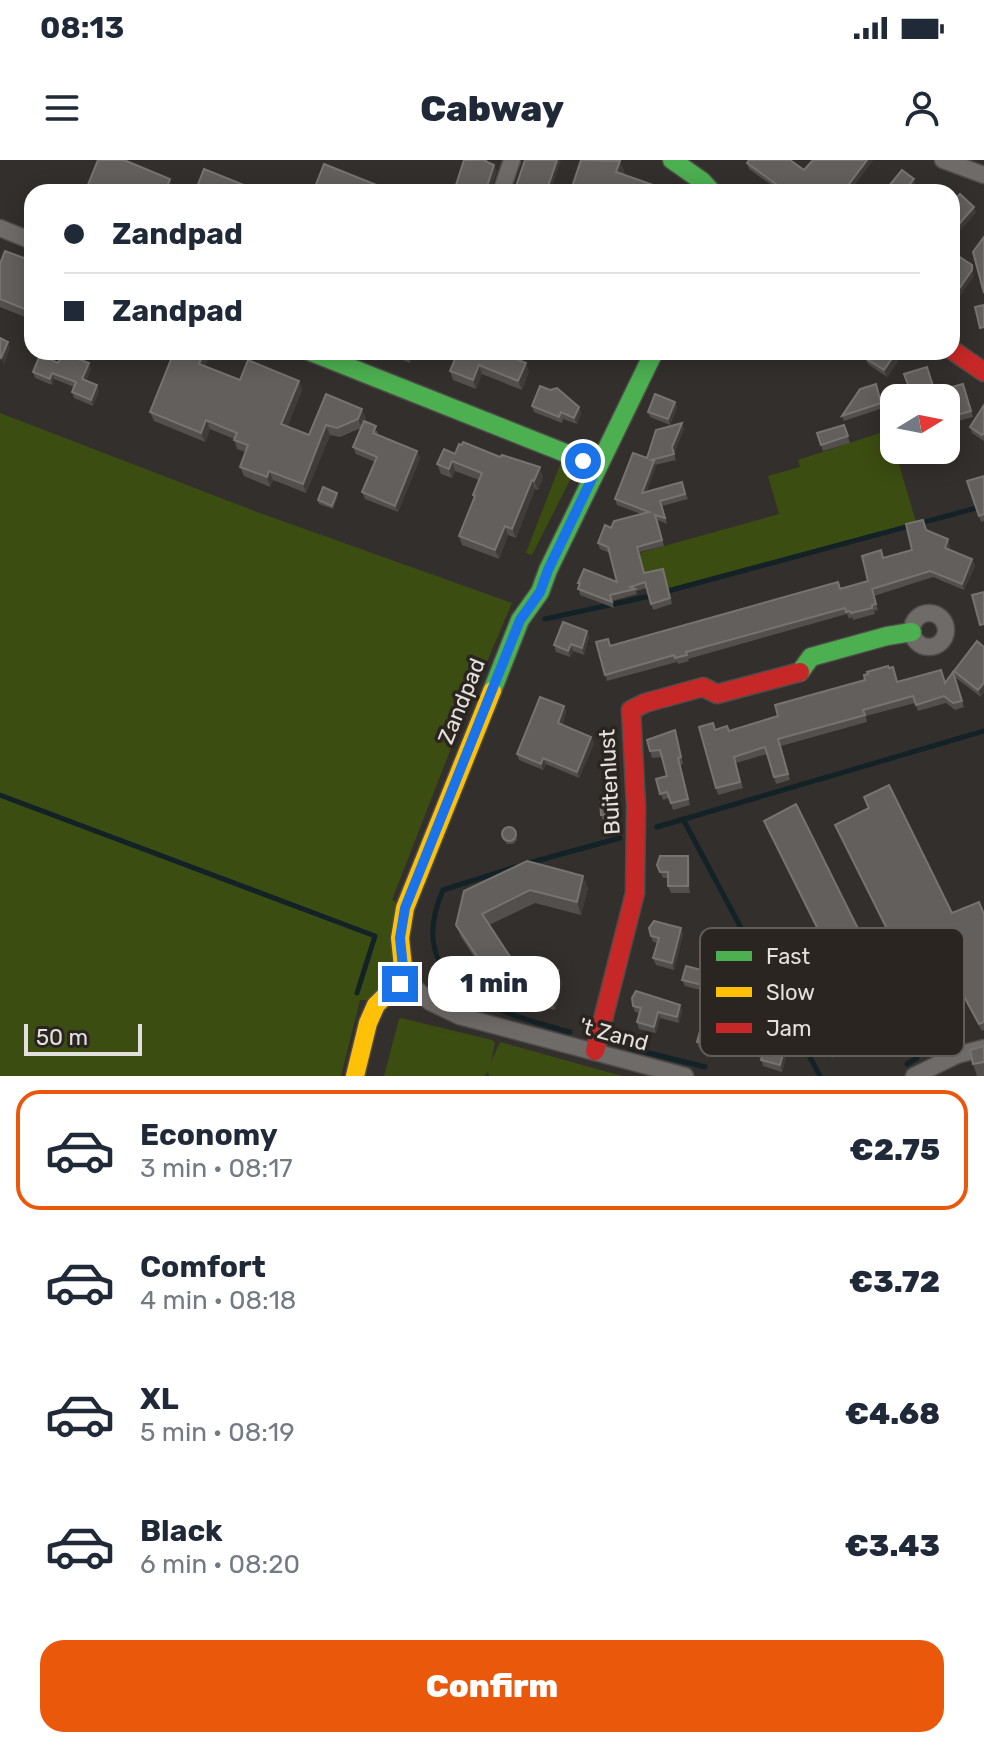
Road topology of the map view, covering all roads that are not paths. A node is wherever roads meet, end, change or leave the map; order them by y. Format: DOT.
graph roads {
  1 [pos="512,160"];
  2 [pos="672,160"];
  3 [pos="943,160"];
  4 [pos="984,175"];
  5 [pos="504,184"];
  6 [pos="705,184"];
  7 [pos="0,228"];
  8 [pos="24,238"];
  9 [pos="960,356"];
  10 [pos="331,360"];
  11 [pos="650,360"];
  12 [pos="984,372"];
  13 [pos="598,466"];
  14 [pos="912,632"];
  15 [pos="404,977"];
  16 [pos="984,1048"];
  17 [pos="595,1051"];
  18 [pos="964,1053"];
  19 [pos="955,1056"];
  20 [pos="355,1076"];
  21 [pos="685,1076"];
  22 [pos="914,1076"];
  1 -- 5 [label="street"];
  2 -- 6 [label="street"];
  3 -- 4 [label="street"];
  7 -- 8 [label="street"];
  9 -- 12 [label="street"];
  10 -- 13 [label="street"];
  11 -- 13 [label="street, Zandpad"];
  13 -- 15 [label="street, Zandpad"];
  14 -- 17 [label="street, Buitenlust"];
  15 -- 17 [label="street, 't Zand"];
  15 -- 20 [label="street"];
  16 -- 18 [label="street"];
  17 -- 21 [label="street, 't Zand"];
  19 -- 22 [label="street"];
}
